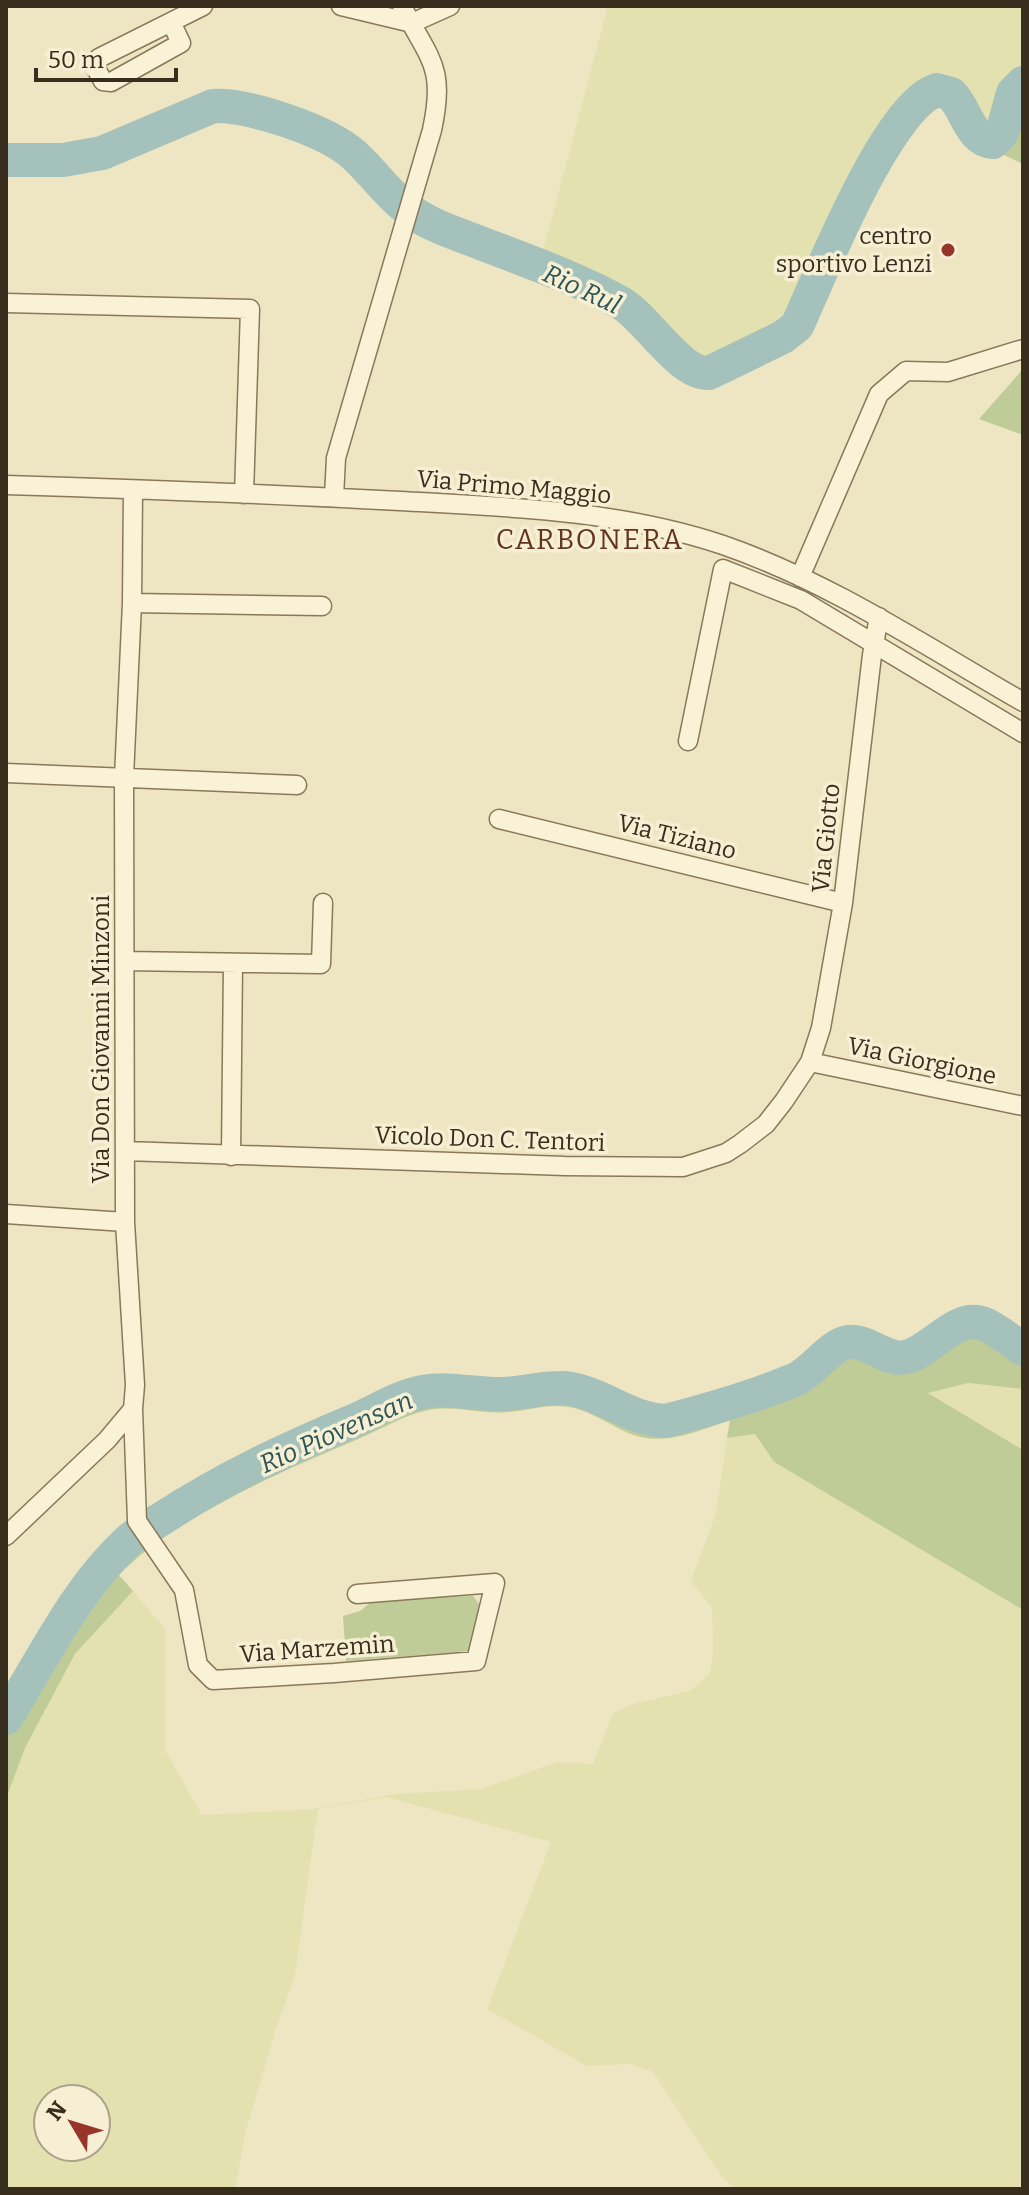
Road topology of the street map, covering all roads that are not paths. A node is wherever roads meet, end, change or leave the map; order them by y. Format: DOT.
graph roads {
  1 [pos="203,6"];
  2 [pos="341,6"];
  3 [pos="402,6"];
  4 [pos="449,6"];
  5 [pos="171,22"];
  6 [pos="412,23"];
  7 [pos="6,303"];
  8 [pos="1023,349"];
  9 [pos="6,485"];
  10 [pos="133,490"];
  11 [pos="244,494"];
  12 [pos="334,497"];
  13 [pos="800,577"];
  14 [pos="132,603"];
  15 [pos="322,606"];
  16 [pos="879,617"];
  17 [pos="875,643"];
  18 [pos="1023,702"];
  19 [pos="1023,733"];
  20 [pos="688,741"];
  21 [pos="6,773"];
  22 [pos="124,777"];
  23 [pos="297,785"];
  24 [pos="499,819"];
  25 [pos="323,903"];
  26 [pos="843,903"];
  27 [pos="125,961"];
  28 [pos="233,963"];
  29 [pos="810,1062"];
  30 [pos="1023,1106"];
  31 [pos="126,1151"];
  32 [pos="231,1156"];
  33 [pos="6,1214"];
  34 [pos="125,1222"];
  35 [pos="133,1409"];
  36 [pos="6,1536"];
  37 [pos="357,1594"];
  1 -- 5 [label="street"];
  2 -- 6 [label="street"];
  3 -- 6 [label="street"];
  4 -- 6 [label="street"];
  6 -- 12 [label="street"];
  7 -- 11 [label="street"];
  8 -- 13 [label="street"];
  9 -- 10 [label="street, Via Primo Maggio"];
  10 -- 11 [label="street, Via Primo Maggio"];
  10 -- 14 [label="street, Via Don Giovanni Minzoni"];
  11 -- 12 [label="street, Via Primo Maggio"];
  12 -- 13 [label="street, Via Primo Maggio"];
  13 -- 16 [label="street, Via Primo Maggio"];
  14 -- 15 [label="street"];
  14 -- 22 [label="street, Via Don Giovanni Minzoni"];
  16 -- 17 [label="street, Via Giotto"];
  16 -- 18 [label="street, Via Primo Maggio"];
  17 -- 19 [label="street"];
  17 -- 20 [label="street"];
  17 -- 26 [label="street, Via Giotto"];
  21 -- 22 [label="street"];
  22 -- 23 [label="street"];
  22 -- 27 [label="street, Via Don Giovanni Minzoni"];
  24 -- 26 [label="street, Via Tiziano"];
  25 -- 28 [label="street"];
  26 -- 29 [label="street, Via Giotto"];
  27 -- 28 [label="street"];
  27 -- 31 [label="street, Via Don Giovanni Minzoni"];
  28 -- 32 [label="street"];
  29 -- 30 [label="street, Via Giorgione"];
  29 -- 32 [label="street, Vicolo Don C. Tentori"];
  31 -- 32 [label="street, Vicolo Don C. Tentori"];
  31 -- 34 [label="street, Via Don Giovanni Minzoni"];
  33 -- 34 [label="street"];
  34 -- 35 [label="street, Via Don Giovanni Minzoni"];
  35 -- 36 [label="street"];
  35 -- 37 [label="street, Via Marzemin"];
}
